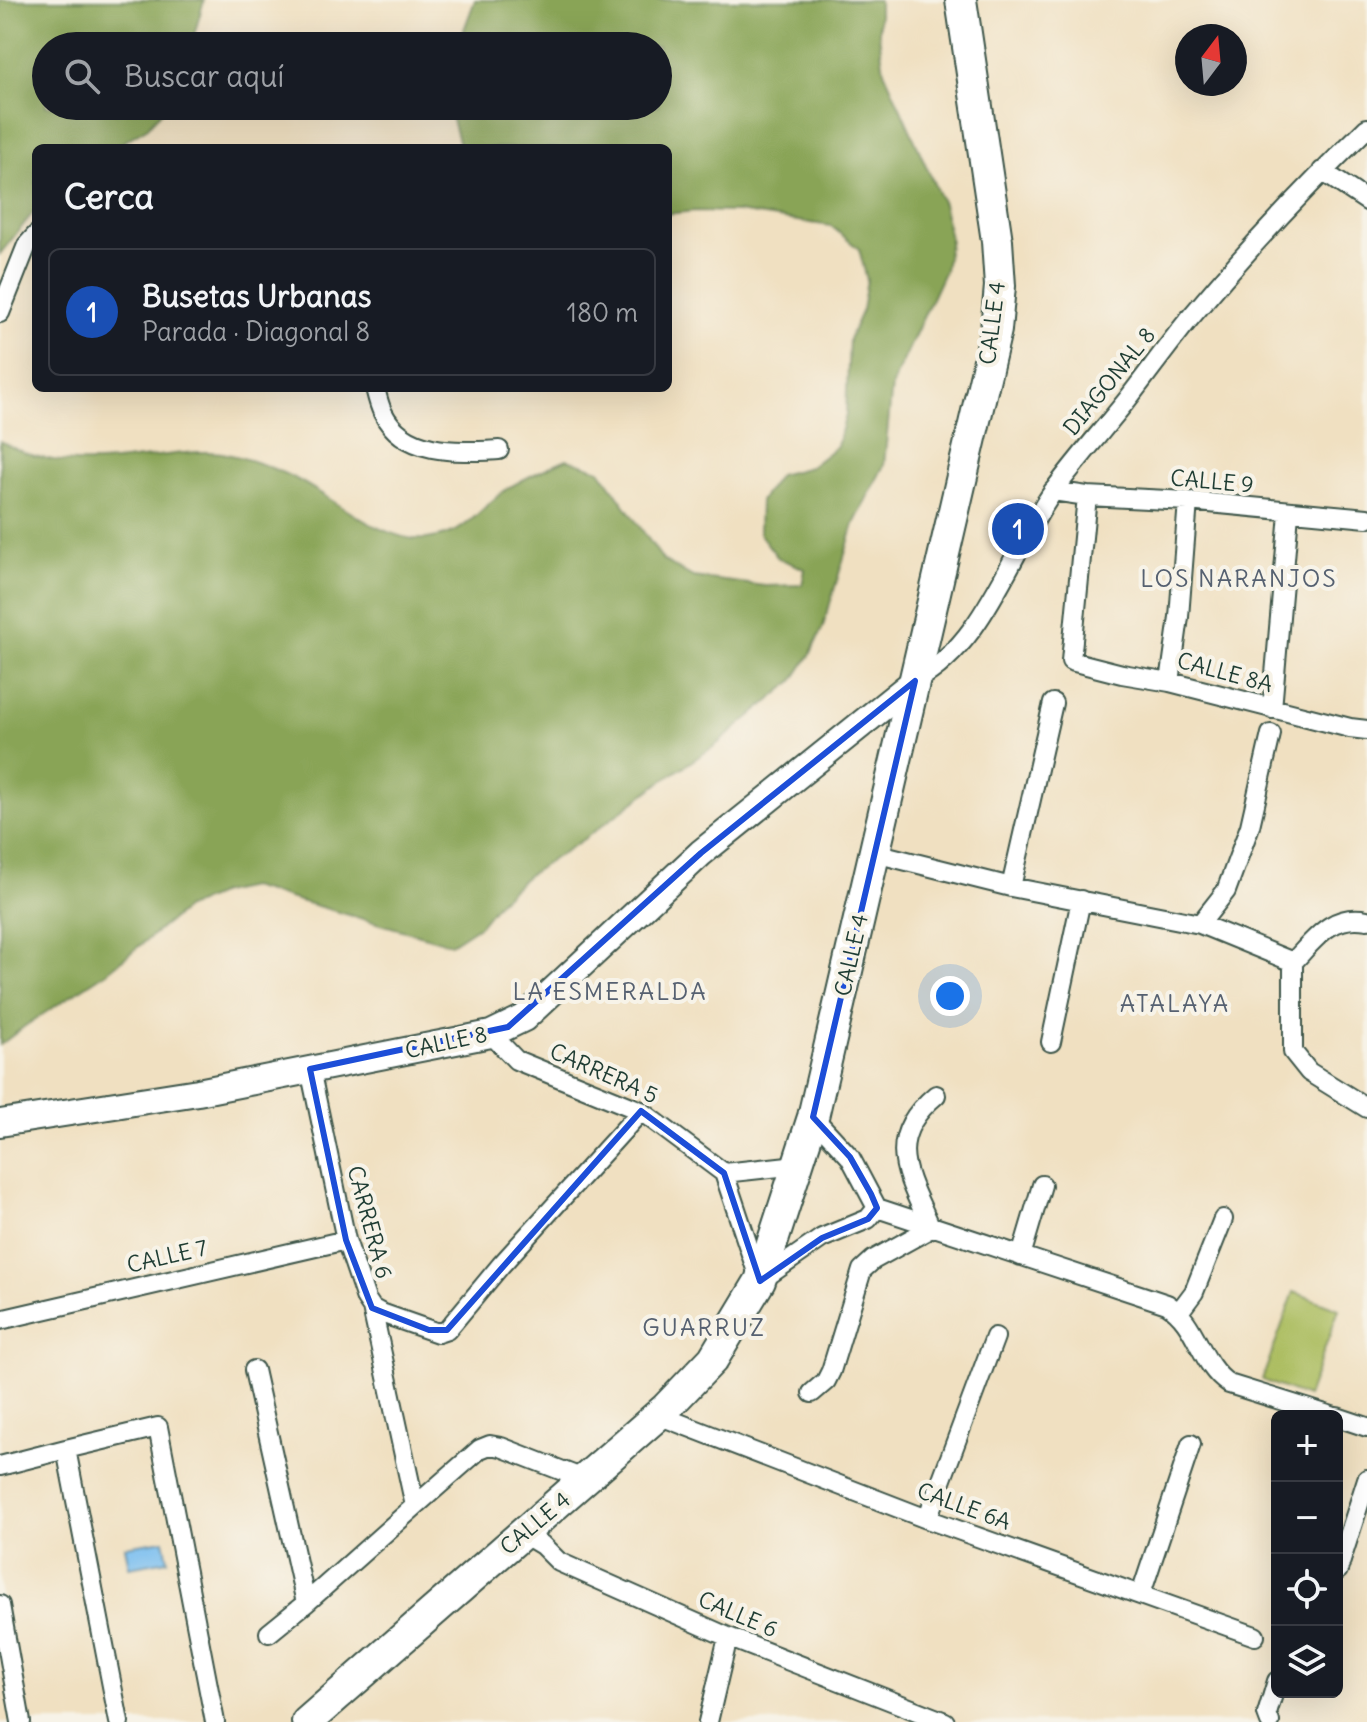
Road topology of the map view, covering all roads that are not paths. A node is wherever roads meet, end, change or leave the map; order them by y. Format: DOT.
graph roads {
  1 [pos="961,0"];
  2 [pos="1367,128"];
  3 [pos="1322,171"];
  4 [pos="1367,201"];
  5 [pos="32,239"];
  6 [pos="0,313"];
  7 [pos="376,392"];
  8 [pos="499,450"];
  9 [pos="1053,491"];
  10 [pos="1087,496"];
  11 [pos="1188,501"];
  12 [pos="1289,513"];
  13 [pos="1367,518"];
  14 [pos="915,681"];
  15 [pos="1170,682"];
  16 [pos="1053,703"];
  17 [pos="1272,709"];
  18 [pos="1367,730"];
  19 [pos="1271,734"];
  20 [pos="875,853"];
  21 [pos="1011,887"];
  22 [pos="1081,900"];
  23 [pos="1367,920"];
  24 [pos="1200,924"];
  25 [pos="1293,962"];
  26 [pos="491,1034"];
  27 [pos="1051,1042"];
  28 [pos="310,1069"];
  29 [pos="936,1095"];
  30 [pos="1367,1108"];
  31 [pos="641,1111"];
  32 [pos="813,1117"];
  33 [pos="0,1123"];
  34 [pos="797,1165"];
  35 [pos="724,1173"];
  36 [pos="1042,1185"];
  37 [pos="877,1208"];
  38 [pos="1223,1219"];
  39 [pos="931,1228"];
  40 [pos="346,1240"];
  41 [pos="1021,1256"];
  42 [pos="760,1281"];
  43 [pos="372,1308"];
  44 [pos="1179,1312"];
  45 [pos="0,1320"];
  46 [pos="995,1337"];
  47 [pos="254,1370"];
  48 [pos="812,1393"];
  49 [pos="1313,1410"];
  50 [pos="658,1415"];
  51 [pos="1343,1420"];
  52 [pos="1367,1427"];
  53 [pos="1191,1444"];
  54 [pos="66,1449"];
  55 [pos="0,1466"];
  56 [pos="1367,1479"];
  57 [pos="586,1480"];
  58 [pos="415,1506"];
  59 [pos="927,1519"];
  60 [pos="522,1533"];
  61 [pos="1343,1554"];
  62 [pos="1141,1594"];
  63 [pos="306,1603"];
  64 [pos="0,1605"];
  65 [pos="269,1633"];
  66 [pos="1255,1636"];
  67 [pos="728,1637"];
  68 [pos="1272,1698"];
  69 [pos="0,1715"];
  70 [pos="20,1716"];
  71 [pos="119,1722"];
  72 [pos="215,1722"];
  73 [pos="307,1722"];
  74 [pos="708,1722"];
  75 [pos="945,1722"];
  76 [pos="1270,1722"];
  1 -- 14 [label="main road, CALLE 4"];
  2 -- 3 [label="street, DIAGONAL 8"];
  3 -- 4 [label="street"];
  3 -- 9 [label="street, DIAGONAL 8"];
  5 -- 6 [label="street"];
  7 -- 8 [label="street"];
  9 -- 10 [label="street, CALLE 9"];
  9 -- 14 [label="street, DIAGONAL 8"];
  10 -- 11 [label="street, CALLE 9"];
  10 -- 15 [label="street, CALLE 8A"];
  11 -- 12 [label="street, CALLE 9"];
  11 -- 15 [label="street"];
  12 -- 13 [label="street, CALLE 9"];
  12 -- 17 [label="street"];
  14 -- 20 [label="main road, CALLE 4"];
  14 -- 26 [label="main road, CALLE 8"];
  15 -- 17 [label="street, CALLE 8A"];
  16 -- 21 [label="street"];
  17 -- 18 [label="street, CALLE 8A"];
  19 -- 24 [label="street"];
  20 -- 21 [label="street"];
  20 -- 32 [label="main road, CALLE 4"];
  21 -- 22 [label="street"];
  22 -- 24 [label="street"];
  22 -- 27 [label="street"];
  23 -- 25 [label="street"];
  24 -- 25 [label="street"];
  25 -- 30 [label="street"];
  26 -- 28 [label="main road, CALLE 8"];
  26 -- 31 [label="street, CARRERA 5"];
  28 -- 33 [label="main road, CALLE 8"];
  28 -- 40 [label="street, CARRERA 6"];
  29 -- 39 [label="street"];
  31 -- 35 [label="street, CARRERA 5"];
  31 -- 43 [label="street, CARRERA 6"];
  32 -- 34 [label="main road, CALLE 4"];
  32 -- 37 [label="street"];
  34 -- 35 [label="street"];
  34 -- 42 [label="main road, CALLE 4"];
  35 -- 42 [label="street"];
  36 -- 41 [label="street"];
  37 -- 39 [label="street"];
  37 -- 42 [label="street"];
  38 -- 44 [label="street"];
  39 -- 41 [label="street"];
  39 -- 48 [label="street"];
  40 -- 43 [label="street, CARRERA 6"];
  40 -- 45 [label="street, CALLE 7"];
  41 -- 44 [label="street"];
  42 -- 50 [label="main road, CALLE 4"];
  43 -- 58 [label="street"];
  44 -- 49 [label="street"];
  46 -- 59 [label="street"];
  47 -- 63 [label="street"];
  50 -- 57 [label="main road, CALLE 4"];
  50 -- 59 [label="street, CALLE 6A"];
  51 -- 52 [label="street"];
  53 -- 62 [label="street"];
  54 -- 55 [label="street"];
  54 -- 71 [label="street"];
  54 -- 72 [label="street"];
  56 -- 61 [label="street"];
  57 -- 58 [label="street"];
  57 -- 60 [label="main road, CALLE 4"];
  58 -- 63 [label="street"];
  59 -- 62 [label="street, CALLE 6A"];
  60 -- 67 [label="street, CALLE 6"];
  60 -- 73 [label="main road, CALLE 4"];
  62 -- 66 [label="street, CALLE 6A"];
  63 -- 65 [label="street"];
  64 -- 70 [label="street"];
  67 -- 74 [label="street"];
  67 -- 75 [label="street, CALLE 6"];
  68 -- 76 [label="street"];
  69 -- 70 [label="street"];
}
